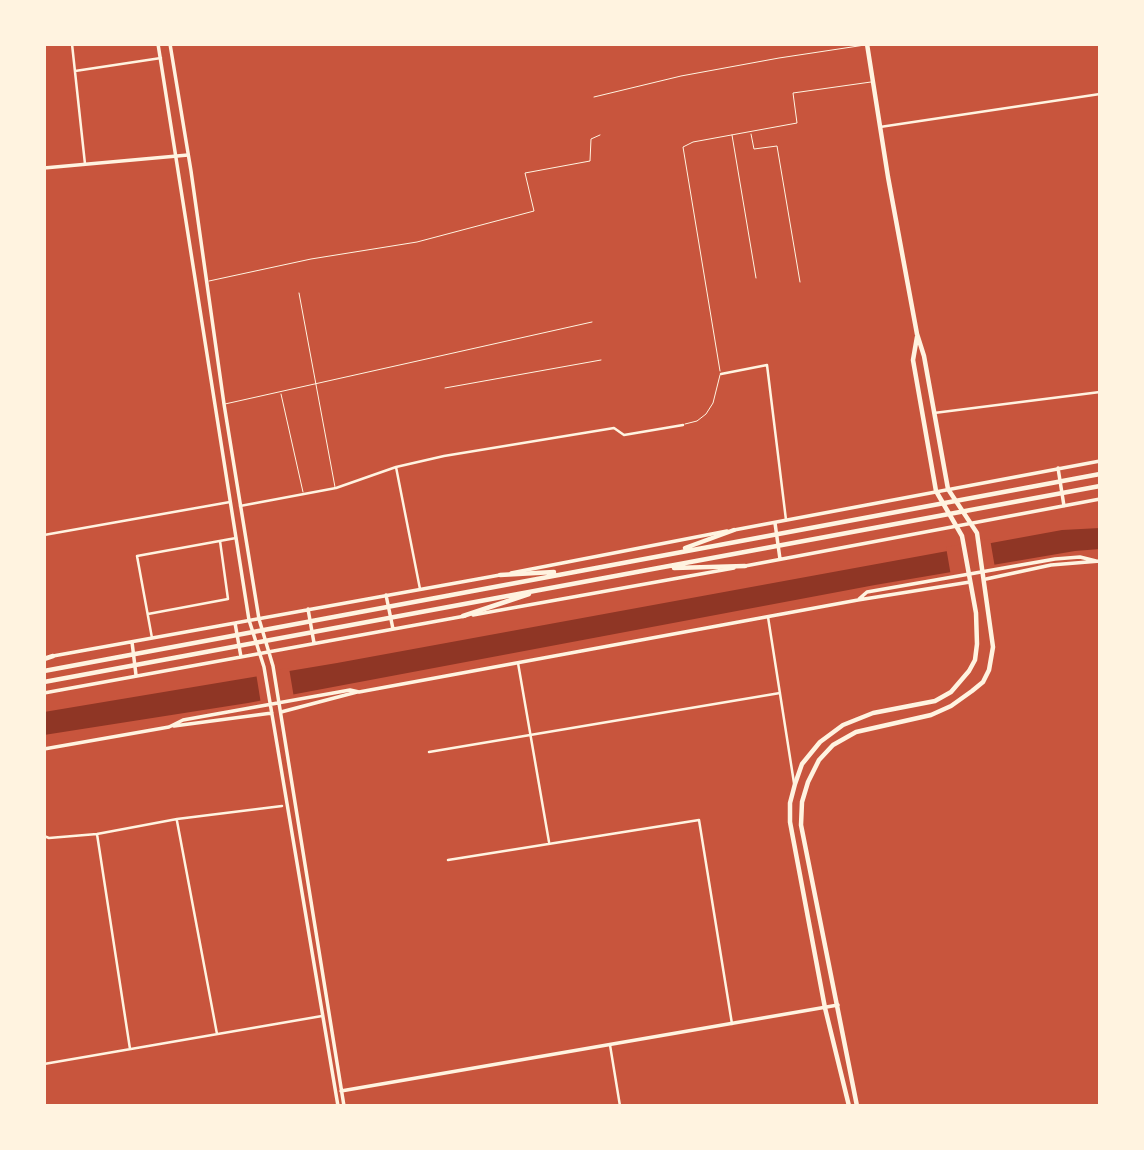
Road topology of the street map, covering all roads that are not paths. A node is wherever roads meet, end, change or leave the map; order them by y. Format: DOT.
graph roads {
  1 [pos="72,44"];
  2 [pos="158,44"];
  3 [pos="170,44"];
  4 [pos="867,44"];
  5 [pos="161,58"];
  6 [pos="75,71"];
  7 [pos="873,82"];
  8 [pos="1100,94"];
  9 [pos="594,97"];
  10 [pos="880,127"];
  11 [pos="751,132"];
  12 [pos="600,135"];
  13 [pos="732,135"];
  14 [pos="188,155"];
  15 [pos="177,157"];
  16 [pos="85,164"];
  17 [pos="44,168"];
  18 [pos="756,278"];
  19 [pos="207,281"];
  20 [pos="800,282"];
  21 [pos="299,293"];
  22 [pos="592,321"];
  23 [pos="918,334"];
  24 [pos="601,360"];
  25 [pos="721,373"];
  26 [pos="315,385"];
  27 [pos="445,387"];
  28 [pos="1100,392"];
  29 [pos="280,393"];
  30 [pos="224,404"];
  31 [pos="214,406"];
  32 [pos="934,413"];
  33 [pos="683,425"];
  34 [pos="1100,461"];
  35 [pos="396,467"];
  36 [pos="1058,468"];
  37 [pos="1100,474"];
  38 [pos="1100,486"];
  39 [pos="336,488"];
  40 [pos="948,489"];
  41 [pos="936,491"];
  42 [pos="303,495"];
  43 [pos="1100,499"];
  44 [pos="230,502"];
  45 [pos="240,506"];
  46 [pos="1064,506"];
  47 [pos="786,520"];
  48 [pos="775,522"];
  49 [pos="970,523"];
  50 [pos="956,526"];
  51 [pos="734,530"];
  52 [pos="44,535"];
  53 [pos="236,538"];
  54 [pos="220,541"];
  55 [pos="673,553"];
  56 [pos="780,559"];
  57 [pos="1098,561"];
  58 [pos="745,566"];
  59 [pos="659,568"];
  60 [pos="572,571"];
  61 [pos="500,575"];
  62 [pos="985,576"];
  63 [pos="970,579"];
  64 [pos="420,589"];
  65 [pos="546,589"];
  66 [pos="386,595"];
  67 [pos="858,600"];
  68 [pos="308,610"];
  69 [pos="148,614"];
  70 [pos="463,616"];
  71 [pos="768,617"];
  72 [pos="259,619"];
  73 [pos="249,620"];
  74 [pos="235,623"];
  75 [pos="393,629"];
  76 [pos="152,638"];
  77 [pos="132,642"];
  78 [pos="314,643"];
  79 [pos="270,651"];
  80 [pos="261,653"];
  81 [pos="53,656"];
  82 [pos="241,657"];
  83 [pos="44,658"];
  84 [pos="518,663"];
  85 [pos="44,671"];
  86 [pos="136,674"];
  87 [pos="44,682"];
  88 [pos="359,692"];
  89 [pos="44,693"];
  90 [pos="780,693"];
  91 [pos="281,712"];
  92 [pos="272,713"];
  93 [pos="169,727"];
  94 [pos="529,735"];
  95 [pos="44,749"];
  96 [pos="429,752"];
  97 [pos="794,784"];
  98 [pos="282,806"];
  99 [pos="177,819"];
  100 [pos="97,834"];
  101 [pos="44,836"];
  102 [pos="549,844"];
  103 [pos="448,860"];
  104 [pos="838,1005"];
  105 [pos="825,1008"];
  106 [pos="323,1016"];
  107 [pos="732,1024"];
  108 [pos="217,1034"];
  109 [pos="610,1045"];
  110 [pos="130,1049"];
  111 [pos="44,1064"];
  112 [pos="341,1091"];
  113 [pos="338,1106"];
  114 [pos="344,1106"];
  115 [pos="620,1106"];
  116 [pos="849,1106"];
  117 [pos="857,1106"];
  1 -- 6 [label="street"];
  2 -- 5 [label="street"];
  3 -- 14 [label="street"];
  4 -- 7 [label="main road"];
  4 -- 9 [label="lane"];
  5 -- 6 [label="street"];
  5 -- 15 [label="street"];
  6 -- 16 [label="street"];
  7 -- 10 [label="main road"];
  7 -- 11 [label="lane"];
  8 -- 10 [label="street"];
  10 -- 23 [label="main road"];
  11 -- 13 [label="lane"];
  11 -- 20 [label="lane"];
  12 -- 19 [label="lane"];
  13 -- 18 [label="lane"];
  13 -- 25 [label="lane"];
  14 -- 15 [label="street"];
  14 -- 19 [label="street"];
  15 -- 16 [label="street"];
  15 -- 31 [label="street"];
  16 -- 17 [label="street"];
  19 -- 30 [label="street"];
  21 -- 26 [label="lane"];
  22 -- 26 [label="lane"];
  23 -- 32 [label="main road"];
  23 -- 41 [label="main road"];
  24 -- 27 [label="lane"];
  25 -- 33 [label="lane"];
  25 -- 47 [label="street"];
  26 -- 29 [label="lane"];
  26 -- 39 [label="lane"];
  28 -- 32 [label="street"];
  29 -- 30 [label="lane"];
  29 -- 42 [label="lane"];
  30 -- 31 [label="street"];
  30 -- 45 [label="street"];
  31 -- 44 [label="street"];
  32 -- 40 [label="main road"];
  33 -- 35 [label="street"];
  34 -- 36 [label="street"];
  35 -- 39 [label="street"];
  35 -- 64 [label="street"];
  36 -- 40 [label="street"];
  36 -- 46 [label="street"];
  37 -- 55 [label="main road"];
  38 -- 59 [label="main road"];
  39 -- 42 [label="street"];
  40 -- 41 [label="street"];
  40 -- 49 [label="main road"];
  41 -- 47 [label="street"];
  41 -- 50 [label="main road"];
  42 -- 45 [label="street"];
  43 -- 46 [label="street"];
  44 -- 52 [label="street"];
  44 -- 53 [label="street"];
  45 -- 72 [label="street"];
  46 -- 49 [label="street"];
  47 -- 48 [label="street"];
  48 -- 51 [label="street"];
  48 -- 56 [label="street"];
  49 -- 50 [label="street"];
  49 -- 62 [label="main road"];
  50 -- 56 [label="street"];
  50 -- 63 [label="main road"];
  51 -- 55 [label="main road"];
  51 -- 61 [label="street"];
  53 -- 54 [label="street"];
  53 -- 73 [label="street"];
  54 -- 69 [label="street"];
  54 -- 69 [label="street"];
  55 -- 60 [label="main road"];
  56 -- 58 [label="street"];
  57 -- 62 [label="street"];
  57 -- 67 [label="street"];
  58 -- 59 [label="main road"];
  58 -- 70 [label="street"];
  59 -- 65 [label="main road"];
  60 -- 61 [label="main road"];
  60 -- 85 [label="main road"];
  61 -- 64 [label="street"];
  62 -- 104 [label="main road"];
  63 -- 67 [label="street"];
  63 -- 97 [label="main road"];
  64 -- 66 [label="street"];
  65 -- 70 [label="main road"];
  65 -- 87 [label="main road"];
  66 -- 68 [label="street"];
  66 -- 75 [label="street"];
  67 -- 71 [label="street"];
  68 -- 72 [label="street"];
  68 -- 78 [label="street"];
  69 -- 76 [label="street"];
  70 -- 75 [label="street"];
  71 -- 84 [label="street"];
  71 -- 90 [label="street"];
  72 -- 73 [label="street"];
  72 -- 79 [label="street"];
  73 -- 74 [label="street"];
  73 -- 80 [label="street"];
  74 -- 76 [label="street"];
  74 -- 82 [label="street"];
  75 -- 78 [label="street"];
  76 -- 77 [label="street"];
  77 -- 81 [label="street"];
  77 -- 86 [label="street"];
  78 -- 79 [label="street"];
  79 -- 80 [label="street"];
  79 -- 91 [label="street"];
  80 -- 82 [label="street"];
  80 -- 92 [label="street"];
  81 -- 83 [label="main road"];
  82 -- 86 [label="street"];
  84 -- 88 [label="street"];
  84 -- 94 [label="street"];
  86 -- 89 [label="street"];
  88 -- 91 [label="street"];
  88 -- 93 [label="street"];
  90 -- 94 [label="street"];
  90 -- 97 [label="street"];
  91 -- 112 [label="street"];
  92 -- 93 [label="street"];
  92 -- 106 [label="street"];
  93 -- 95 [label="street"];
  94 -- 96 [label="street"];
  94 -- 102 [label="street"];
  97 -- 105 [label="main road"];
  98 -- 99 [label="street"];
  99 -- 100 [label="street"];
  99 -- 108 [label="street"];
  100 -- 101 [label="street"];
  100 -- 110 [label="street"];
  102 -- 103 [label="street"];
  102 -- 107 [label="street"];
  104 -- 105 [label="street"];
  104 -- 117 [label="main road"];
  105 -- 107 [label="street"];
  105 -- 116 [label="main road"];
  106 -- 108 [label="street"];
  106 -- 113 [label="street"];
  107 -- 109 [label="street"];
  108 -- 110 [label="street"];
  109 -- 112 [label="street"];
  109 -- 115 [label="street"];
  110 -- 111 [label="street"];
  112 -- 113 [label="street"];
  112 -- 114 [label="street"];
}
